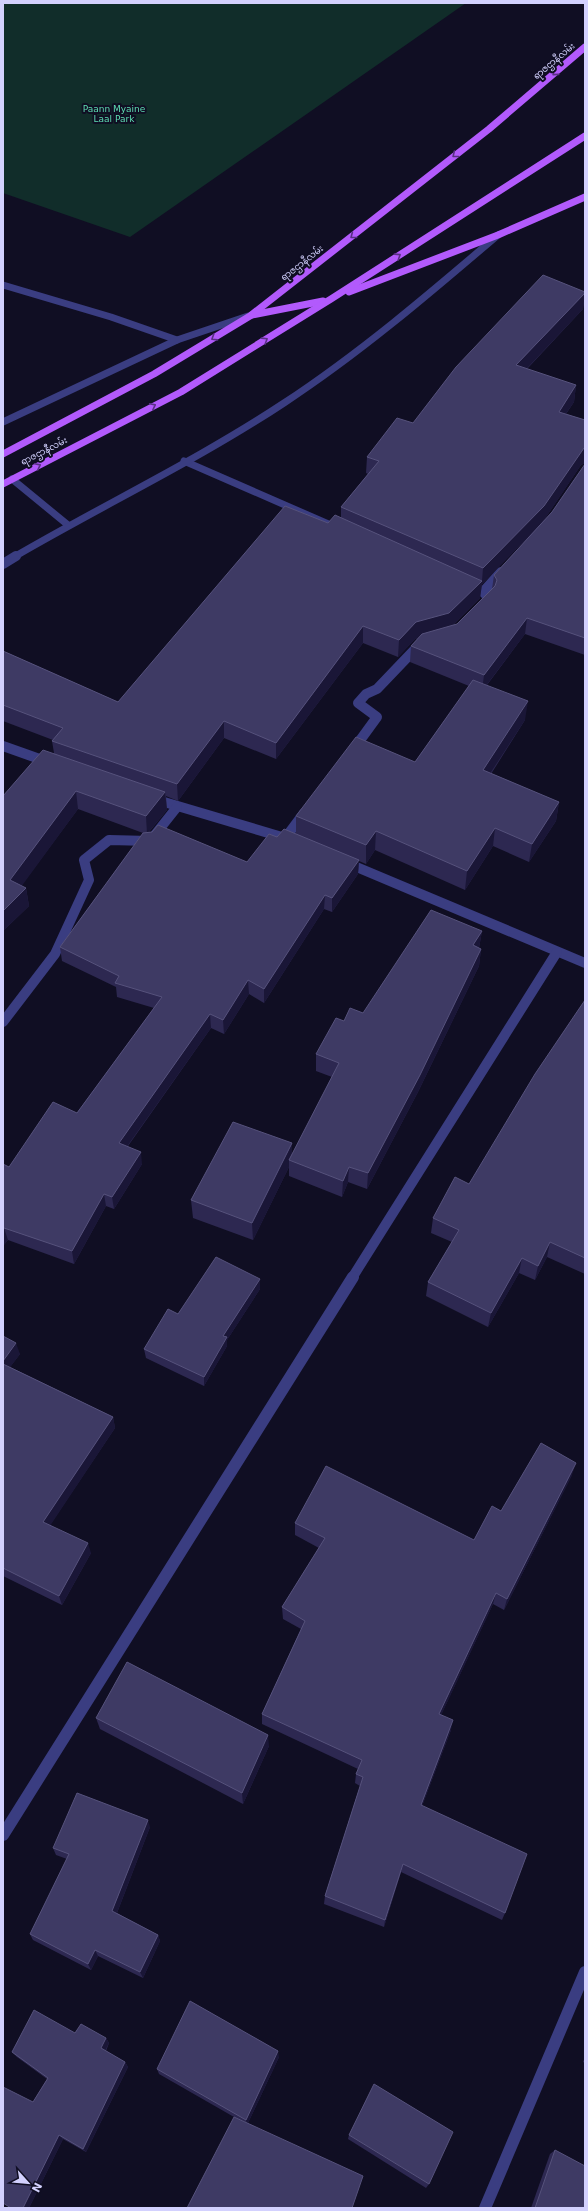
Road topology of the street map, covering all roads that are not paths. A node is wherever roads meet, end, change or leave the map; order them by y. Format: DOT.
graph roads {
  1 [pos="585,48"];
  2 [pos="585,136"];
  3 [pos="585,197"];
  4 [pos="498,235"];
  5 [pos="3,285"];
  6 [pos="331,299"];
  7 [pos="250,316"];
  8 [pos="177,340"];
  9 [pos="3,422"];
  10 [pos="3,454"];
  11 [pos="184,461"];
  12 [pos="12,479"];
  13 [pos="3,484"];
  14 [pos="68,525"];
  15 [pos="344,531"];
  16 [pos="3,564"];
  17 [pos="509,564"];
  18 [pos="479,609"];
  19 [pos="431,641"];
  20 [pos="3,746"];
  21 [pos="349,755"];
  22 [pos="61,766"];
  23 [pos="148,797"];
  24 [pos="310,806"];
  25 [pos="177,807"];
  26 [pos="286,837"];
  27 [pos="301,844"];
  28 [pos="337,859"];
  29 [pos="557,952"];
  30 [pos="585,963"];
  31 [pos="3,1022"];
  32 [pos="3,1835"];
  33 [pos="585,1972"];
  34 [pos="485,2208"];
  1 -- 7 [label="main road, ရာဇဌာနီလမ်း, one-way"];
  6 -- 2 [label="main road, ရာဇဌာနီလမ်း, one-way"];
  3 -- 4 [label="main road"];
  4 -- 6 [label="main road"];
  4 -- 11 [label="street"];
  5 -- 8 [label="street"];
  6 -- 7 [label="main road"];
  12 -- 6 [label="main road, ရာဇဌာနီလမ်း, one-way"];
  7 -- 8 [label="street"];
  7 -- 10 [label="main road, ရာဇဌာနီလမ်း, one-way"];
  8 -- 9 [label="street"];
  11 -- 14 [label="street"];
  11 -- 15 [label="street"];
  12 -- 13 [label="main road, ရာဇဌာနီလမ်း"];
  12 -- 14 [label="street"];
  14 -- 16 [label="street"];
  17 -- 18 [label="street"];
  19 -- 21 [label="street"];
  20 -- 22 [label="street"];
  23 -- 25 [label="street"];
  24 -- 26 [label="street"];
  25 -- 26 [label="street"];
  25 -- 31 [label="street"];
  26 -- 27 [label="street"];
  28 -- 29 [label="street"];
  29 -- 30 [label="street"];
  29 -- 32 [label="street"];
  33 -- 34 [label="street"];
}
